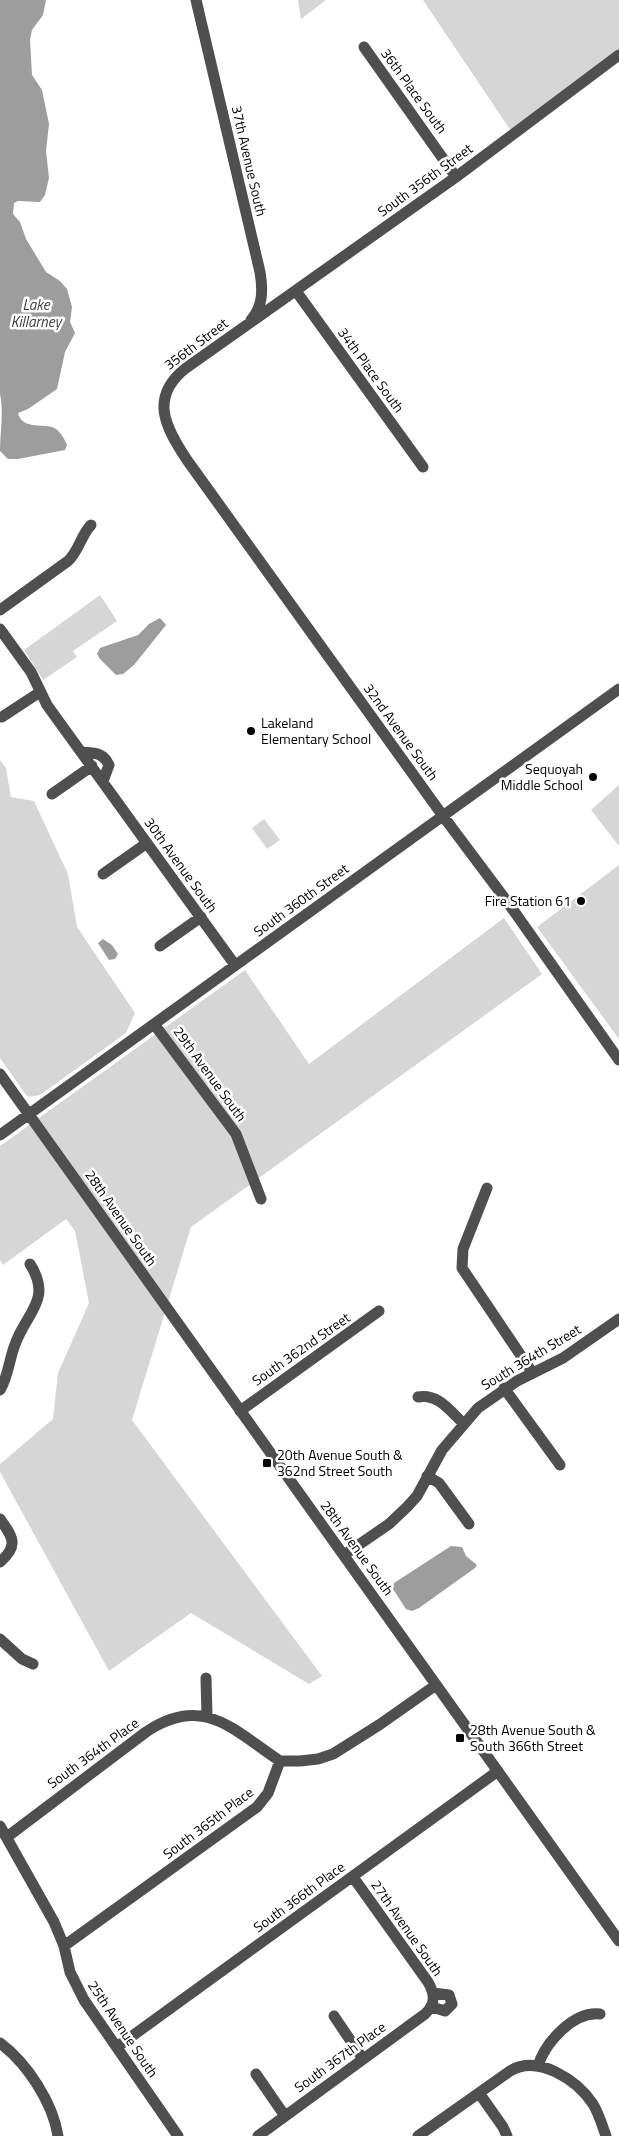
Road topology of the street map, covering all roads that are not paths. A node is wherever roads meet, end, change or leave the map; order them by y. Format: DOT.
graph roads {
  1 [pos="196,0"];
  2 [pos="364,48"];
  3 [pos="619,55"];
  4 [pos="456,177"];
  5 [pos="296,291"];
  6 [pos="246,326"];
  7 [pos="166,418"];
  8 [pos="422,467"];
  9 [pos="92,526"];
  10 [pos="0,610"];
  11 [pos="0,629"];
  12 [pos="619,690"];
  13 [pos="40,692"];
  14 [pos="2,718"];
  15 [pos="81,752"];
  16 [pos="92,766"];
  17 [pos="103,782"];
  18 [pos="52,794"];
  19 [pos="443,816"];
  20 [pos="147,843"];
  21 [pos="103,874"];
  22 [pos="201,917"];
  23 [pos="160,946"];
  24 [pos="235,965"];
  25 [pos="154,1024"];
  26 [pos="619,1060"];
  27 [pos="0,1074"];
  28 [pos="29,1114"];
  29 [pos="0,1135"];
  30 [pos="487,1188"];
  31 [pos="261,1199"];
  32 [pos="30,1264"];
  33 [pos="379,1311"];
  34 [pos="619,1319"];
  35 [pos="532,1372"];
  36 [pos="504,1388"];
  37 [pos="0,1390"];
  38 [pos="418,1397"];
  39 [pos="240,1411"];
  40 [pos="464,1423"];
  41 [pos="560,1465"];
  42 [pos="427,1476"];
  43 [pos="0,1519"];
  44 [pos="469,1524"];
  45 [pos="344,1556"];
  46 [pos="2,1561"];
  47 [pos="0,1638"];
  48 [pos="33,1664"];
  49 [pos="206,1678"];
  50 [pos="436,1685"];
  51 [pos="207,1716"];
  52 [pos="280,1760"];
  53 [pos="498,1771"];
  54 [pos="0,1826"];
  55 [pos="7,1836"];
  56 [pos="353,1877"];
  57 [pos="618,1936"];
  58 [pos="64,1946"];
  59 [pos="433,1999"];
  60 [pos="600,2014"];
  61 [pos="334,2016"];
  62 [pos="0,2044"];
  63 [pos="117,2047"];
  64 [pos="363,2058"];
  65 [pos="538,2066"];
  66 [pos="256,2074"];
  67 [pos="479,2093"];
  68 [pos="285,2116"];
  69 [pos="58,2136"];
  70 [pos="178,2136"];
  71 [pos="258,2136"];
  72 [pos="418,2136"];
  73 [pos="507,2136"];
  74 [pos="606,2136"];
  1 -- 6 [label="street, 37th Avenue South"];
  2 -- 4 [label="street, 36th Place South"];
  3 -- 4 [label="street, South 356th Street"];
  4 -- 5 [label="street, South 356th Street"];
  5 -- 6 [label="street, South 356th Street"];
  5 -- 8 [label="street, 34th Place South"];
  6 -- 7 [label="street, 356th Street"];
  7 -- 19 [label="street, 32nd Avenue South"];
  9 -- 10 [label="street"];
  11 -- 13 [label="street, 30th Avenue South"];
  12 -- 19 [label="street, South 360th Street"];
  13 -- 14 [label="street"];
  13 -- 15 [label="street, 30th Avenue South"];
  15 -- 16 [label="street, 30th Avenue South"];
  15 -- 17 [label="street"];
  16 -- 17 [label="street, 30th Avenue South"];
  16 -- 18 [label="street"];
  17 -- 20 [label="street, 30th Avenue South"];
  19 -- 24 [label="street, South 360th Street"];
  19 -- 26 [label="street, 32nd Avenue South"];
  20 -- 21 [label="street"];
  20 -- 22 [label="street, 30th Avenue South"];
  22 -- 23 [label="street"];
  22 -- 24 [label="street, 30th Avenue South"];
  24 -- 25 [label="street, South 360th Street"];
  25 -- 28 [label="street, South 360th Street"];
  25 -- 31 [label="street, 29th Avenue South"];
  27 -- 28 [label="street, 28th Avenue South"];
  28 -- 29 [label="street, South 360th Street"];
  28 -- 39 [label="street, 28th Avenue South"];
  30 -- 35 [label="street"];
  32 -- 37 [label="street"];
  33 -- 39 [label="street, South 362nd Street"];
  34 -- 35 [label="street, South 364th Street"];
  35 -- 36 [label="street, South 364th Street"];
  36 -- 40 [label="street, South 364th Street"];
  36 -- 41 [label="street"];
  38 -- 40 [label="street"];
  39 -- 45 [label="street, 28th Avenue South"];
  40 -- 42 [label="street, South 364th Street"];
  42 -- 44 [label="street"];
  42 -- 45 [label="street, South 364th Street"];
  43 -- 46 [label="street"];
  45 -- 50 [label="street, 28th Avenue South"];
  47 -- 48 [label="street"];
  49 -- 51 [label="street"];
  50 -- 52 [label="street"];
  50 -- 53 [label="street, 28th Avenue South"];
  51 -- 52 [label="street"];
  51 -- 55 [label="street, South 364th Place"];
  52 -- 58 [label="street, South 365th Place"];
  53 -- 56 [label="street, South 366th Place"];
  53 -- 57 [label="street, 28th Avenue South"];
  54 -- 55 [label="street, 25th Avenue South"];
  55 -- 58 [label="street, 25th Avenue South"];
  56 -- 59 [label="street, 27th Avenue South"];
  56 -- 63 [label="street, South 366th Place"];
  58 -- 63 [label="street, 25th Avenue South"];
  59 -- 64 [label="street, South 367th Place"];
  60 -- 65 [label="street"];
  61 -- 64 [label="street"];
  62 -- 69 [label="street"];
  63 -- 70 [label="street, 25th Avenue South"];
  64 -- 68 [label="street, South 367th Place"];
  65 -- 67 [label="street"];
  65 -- 74 [label="street"];
  66 -- 68 [label="street"];
  67 -- 72 [label="street"];
  67 -- 73 [label="street"];
  68 -- 71 [label="street, South 367th Place"];
}
